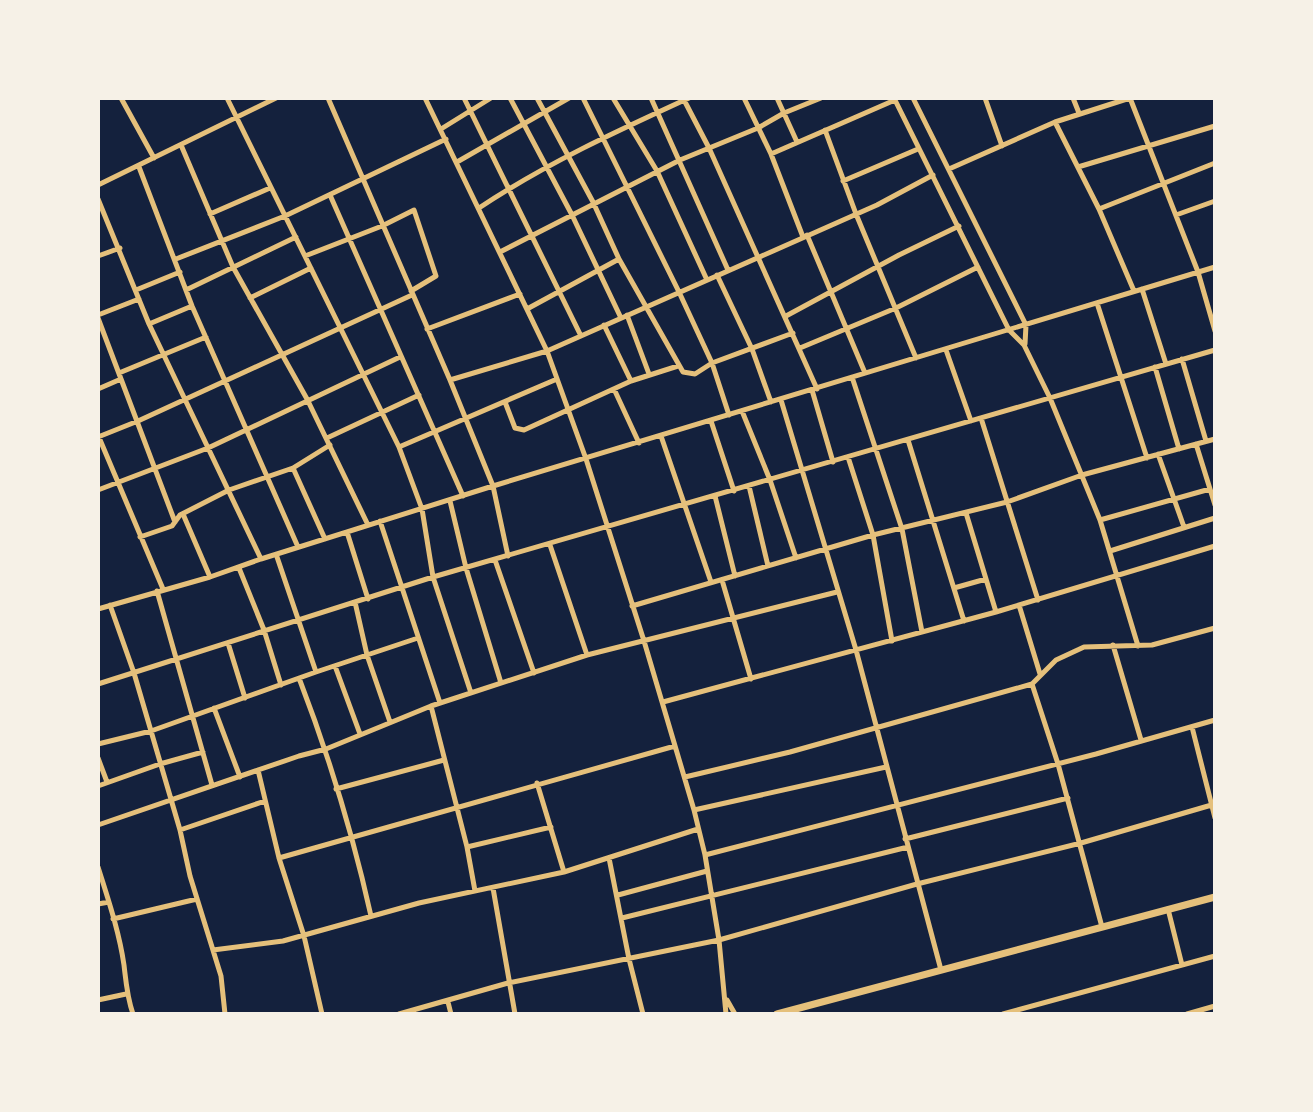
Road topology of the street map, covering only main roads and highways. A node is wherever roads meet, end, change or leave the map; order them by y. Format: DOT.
graph roads {
  1 [pos="1215,897"];
  2 [pos="777,1014"];
  1 -- 2 [label="main road"];
}
